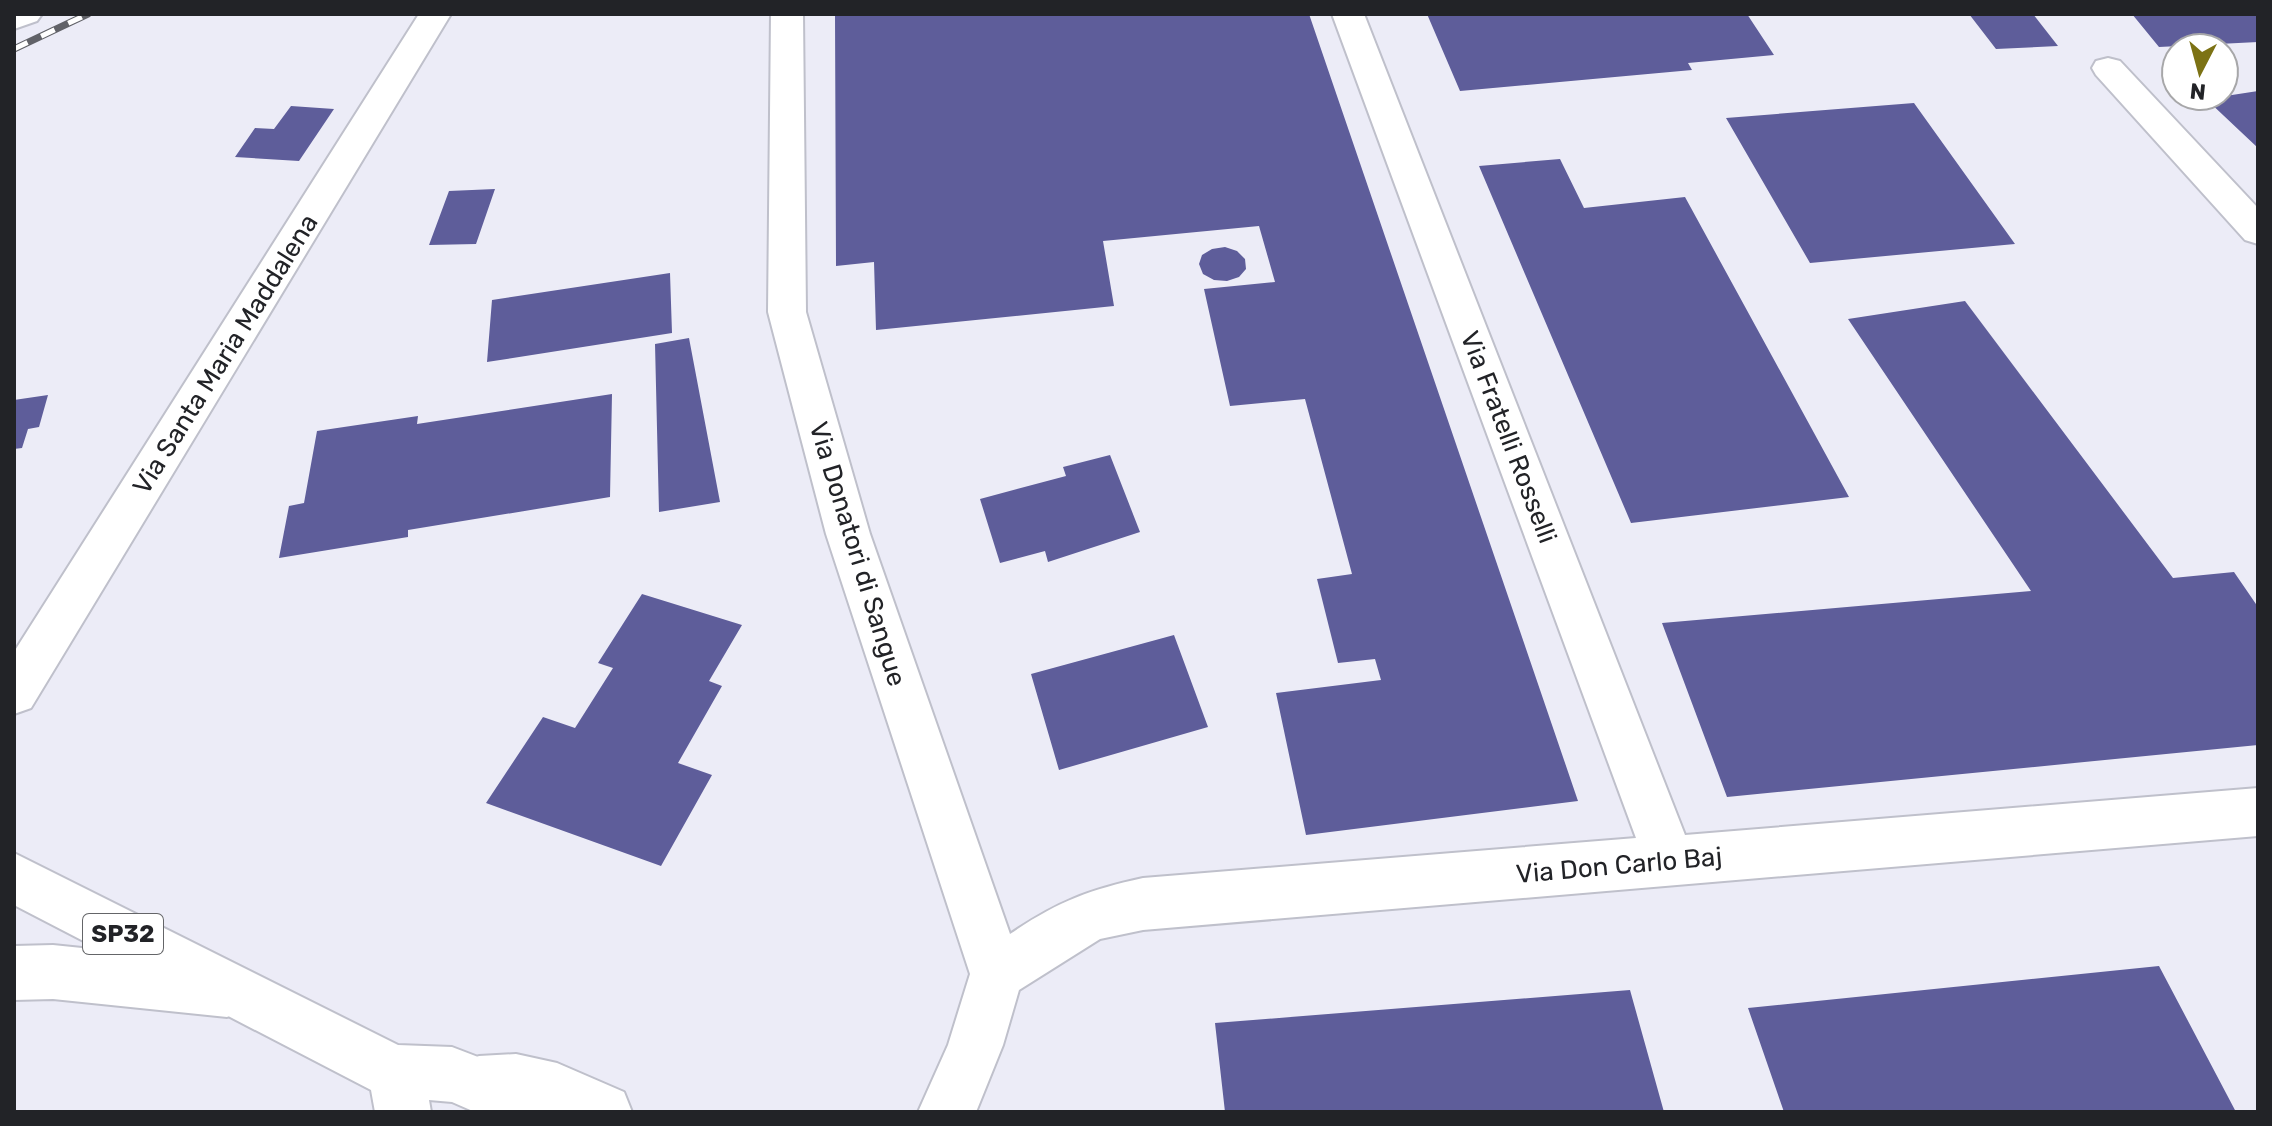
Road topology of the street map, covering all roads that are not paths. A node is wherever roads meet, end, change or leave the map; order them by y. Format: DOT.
graph roads {
  1 [pos="26,14"];
  2 [pos="435,14"];
  3 [pos="787,14"];
  4 [pos="1348,14"];
  5 [pos="14,19"];
  6 [pos="2108,68"];
  7 [pos="2258,231"];
  8 [pos="14,693"];
  9 [pos="2258,812"];
  10 [pos="1670,861"];
  11 [pos="14,878"];
  12 [pos="14,973"];
  13 [pos="997,974"];
  14 [pos="233,991"];
  15 [pos="479,1084"];
  16 [pos="399,1092"];
  17 [pos="958,1100"];
  18 [pos="529,1112"];
  19 [pos="604,1112"];
  20 [pos="925,1112"];
  1 -- 5 [label="street"];
  2 -- 8 [label="street, Via Santa Maria Maddalena"];
  3 -- 13 [label="street, Via Donatori di Sangue"];
  4 -- 10 [label="street, Via Fratelli Rosselli"];
  6 -- 7 [label="street"];
  9 -- 10 [label="street, Via Don Carlo Baj"];
  10 -- 13 [label="street, Via Don Carlo Baj"];
  11 -- 14 [label="street, SP32"];
  12 -- 14 [label="street"];
  13 -- 17 [label="street"];
  14 -- 16 [label="street, SP32"];
  15 -- 16 [label="street, SP32"];
  15 -- 18 [label="street, SP32"];
  15 -- 19 [label="street"];
  17 -- 20 [label="street"];
}
